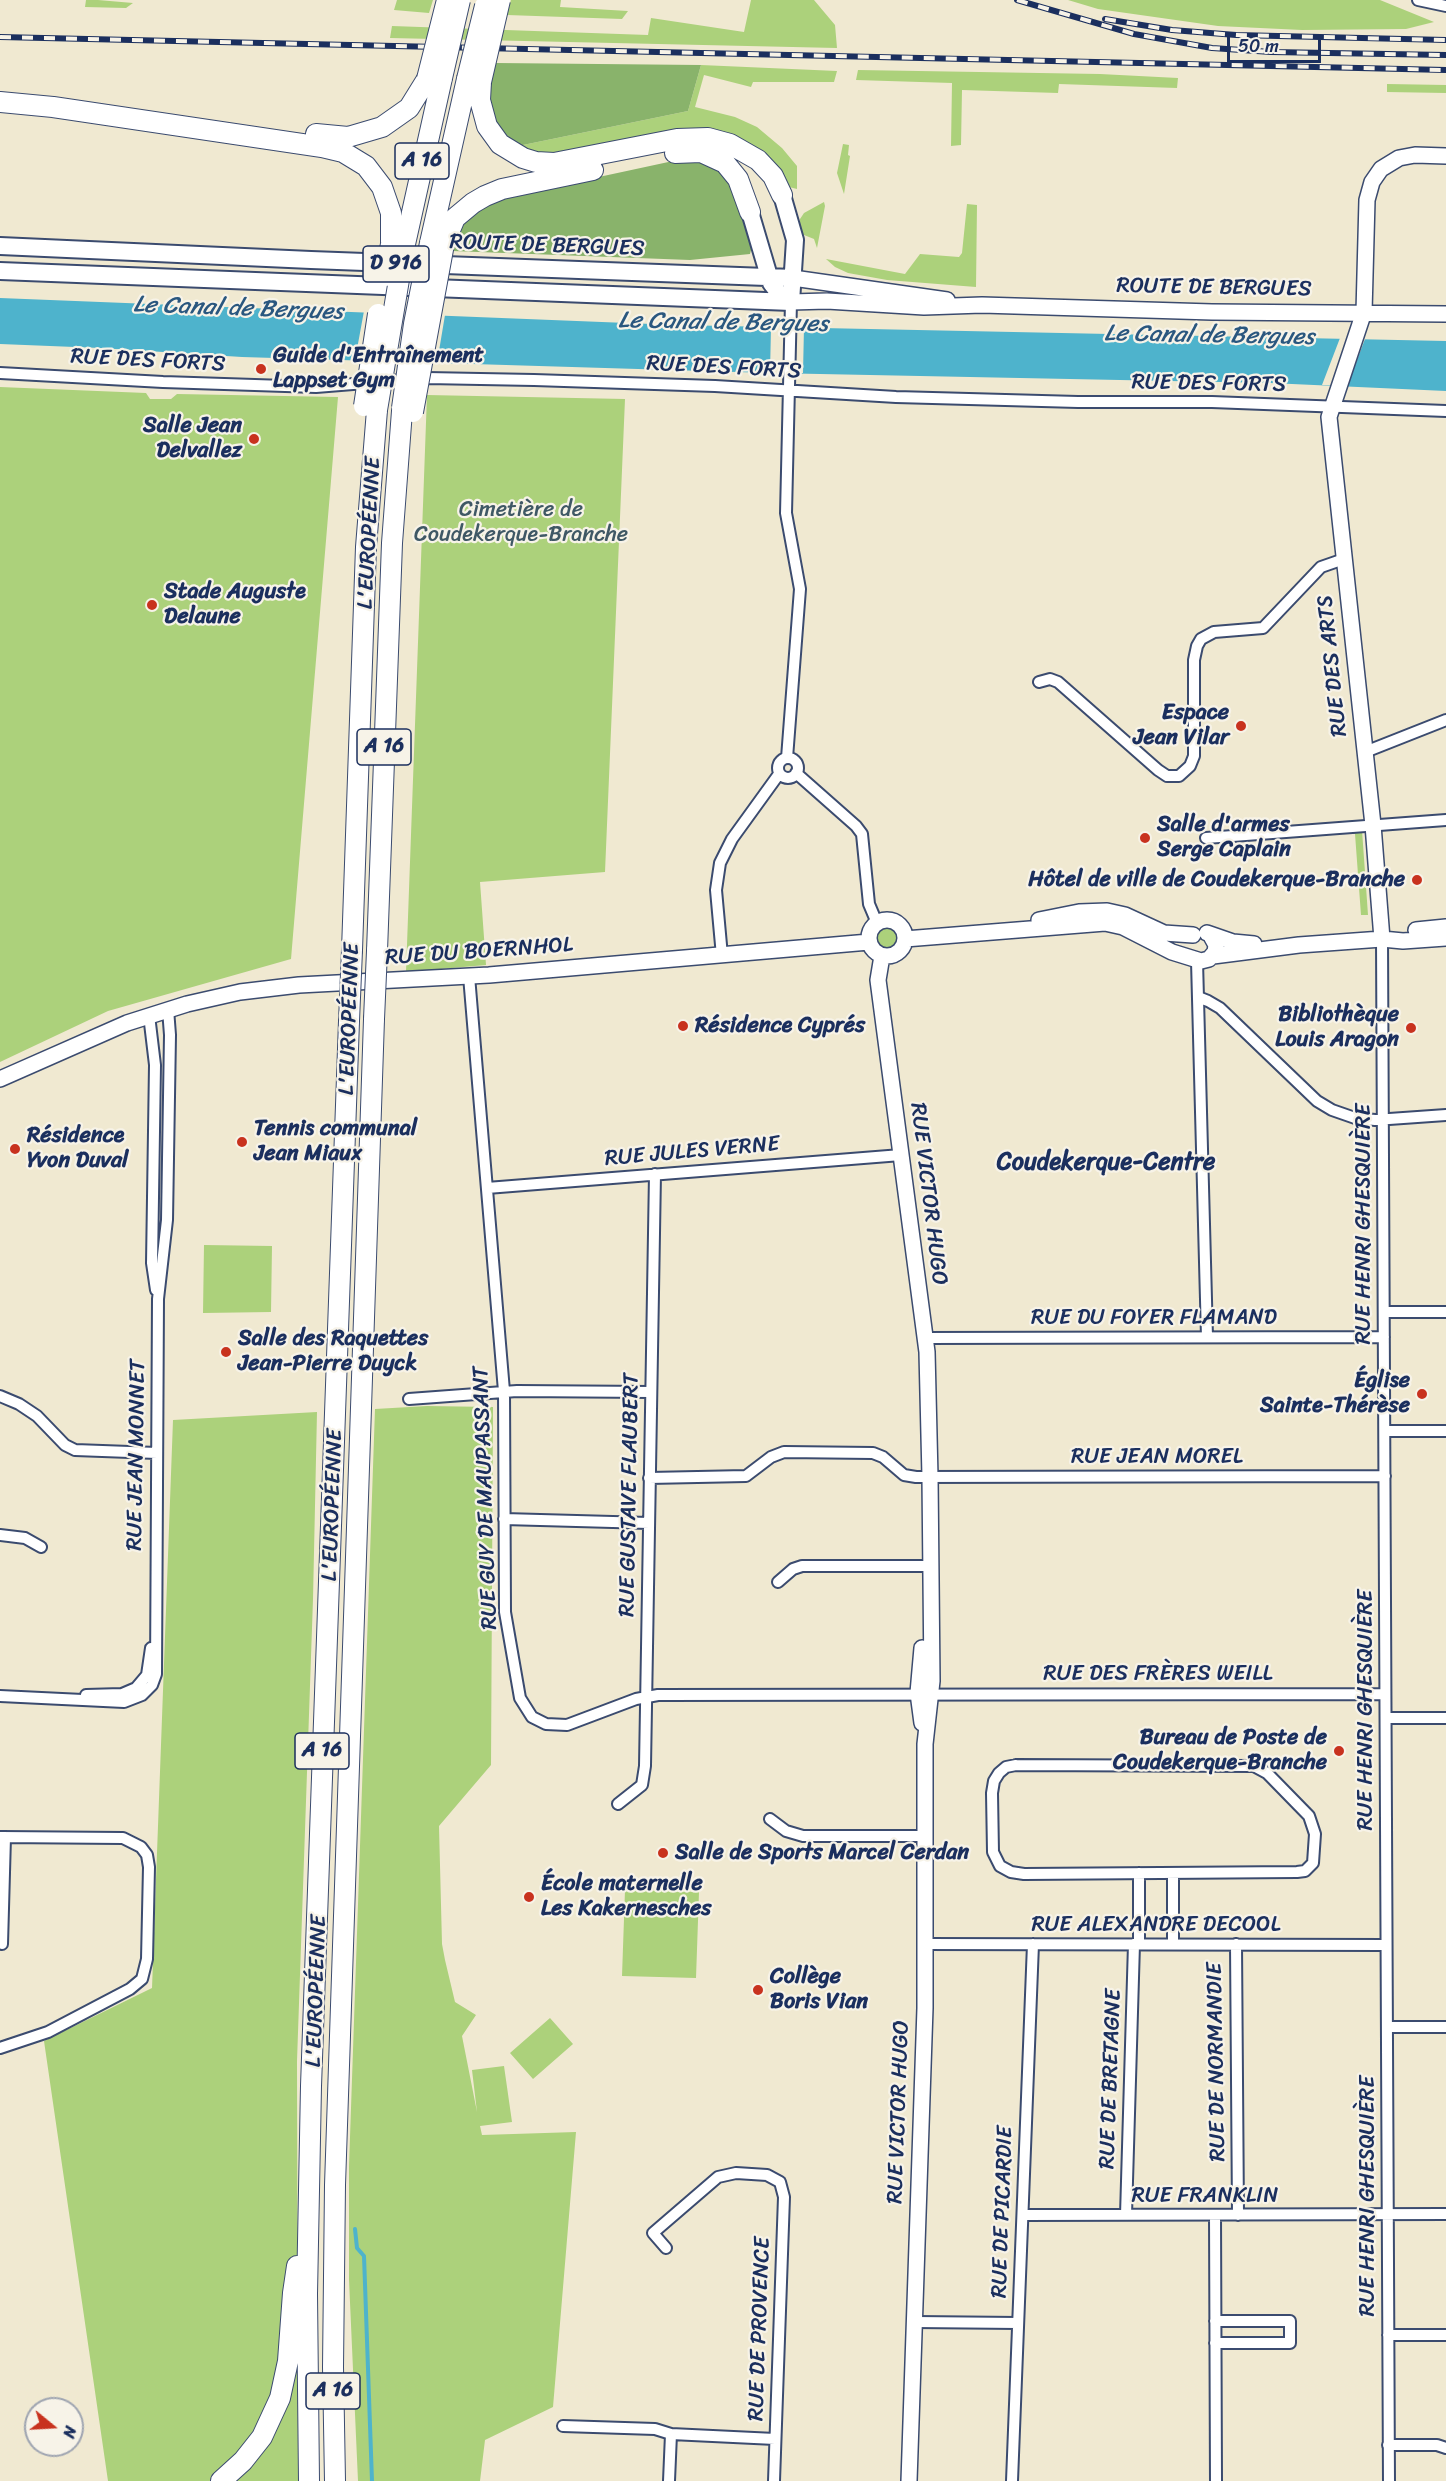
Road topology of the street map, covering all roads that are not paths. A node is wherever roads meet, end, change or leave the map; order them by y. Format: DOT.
graph roads {
  1 [pos="447,0"];
  2 [pos="460,0"];
  3 [pos="486,0"];
  4 [pos="500,0"];
  5 [pos="1418,0"];
  6 [pos="1446,6"];
  7 [pos="434,78"];
  8 [pos="474,81"];
  9 [pos="0,90"];
  10 [pos="0,102"];
  11 [pos="1446,156"];
  12 [pos="782,195"];
  13 [pos="750,212"];
  14 [pos="437,243"];
  15 [pos="398,244"];
  16 [pos="0,246"];
  17 [pos="0,271"];
  18 [pos="769,276"];
  19 [pos="793,278"];
  20 [pos="791,302"];
  21 [pos="982,305"];
  22 [pos="1364,312"];
  23 [pos="1446,314"];
  24 [pos="0,373"];
  25 [pos="788,390"];
  26 [pos="1334,398"];
  27 [pos="1446,411"];
  28 [pos="1344,559"];
  29 [pos="1039,682"];
  30 [pos="1446,720"];
  31 [pos="1365,752"];
  32 [pos="788,758"];
  33 [pos="796,773"];
  34 [pos="779,774"];
  35 [pos="1446,820"];
  36 [pos="1373,825"];
  37 [pos="1206,838"];
  38 [pos="877,924"];
  39 [pos="1446,927"];
  40 [pos="983,933"];
  41 [pos="1193,935"];
  42 [pos="1212,936"];
  43 [pos="1446,938"];
  44 [pos="905,939"];
  45 [pos="1382,939"];
  46 [pos="869,942"];
  47 [pos="1299,945"];
  48 [pos="722,956"];
  49 [pos="882,956"];
  50 [pos="1213,956"];
  51 [pos="1196,960"];
  52 [pos="469,976"];
  53 [pos="1198,998"];
  54 [pos="168,1009"];
  55 [pos="149,1015"];
  56 [pos="0,1079"];
  57 [pos="1446,1115"];
  58 [pos="1383,1120"];
  59 [pos="901,1155"];
  60 [pos="655,1174"];
  61 [pos="487,1188"];
  62 [pos="158,1299"];
  63 [pos="1384,1312"];
  64 [pos="1446,1312"];
  65 [pos="1207,1337"];
  66 [pos="1384,1337"];
  67 [pos="925,1338"];
  68 [pos="504,1391"];
  69 [pos="651,1392"];
  70 [pos="0,1396"];
  71 [pos="409,1399"];
  72 [pos="1384,1431"];
  73 [pos="1446,1431"];
  74 [pos="157,1453"];
  75 [pos="1385,1476"];
  76 [pos="927,1477"];
  77 [pos="650,1478"];
  78 [pos="504,1520"];
  79 [pos="649,1523"];
  80 [pos="0,1535"];
  81 [pos="41,1547"];
  82 [pos="926,1566"];
  83 [pos="777,1582"];
  84 [pos="925,1693"];
  85 [pos="1385,1694"];
  86 [pos="0,1696"];
  87 [pos="646,1696"];
  88 [pos="1386,1718"];
  89 [pos="1446,1718"];
  90 [pos="618,1804"];
  91 [pos="770,1819"];
  92 [pos="926,1836"];
  93 [pos="3,1837"];
  94 [pos="1139,1874"];
  95 [pos="1173,1874"];
  96 [pos="2,1944"];
  97 [pos="925,1944"];
  98 [pos="1033,1944"];
  99 [pos="1136,1944"];
  100 [pos="1173,1944"];
  101 [pos="1236,1944"];
  102 [pos="1386,1945"];
  103 [pos="1387,2027"];
  104 [pos="1446,2027"];
  105 [pos="0,2048"];
  106 [pos="308,2205"];
  107 [pos="1387,2214"];
  108 [pos="1446,2214"];
  109 [pos="1023,2215"];
  110 [pos="1126,2215"];
  111 [pos="1215,2215"];
  112 [pos="1238,2215"];
  113 [pos="666,2248"];
  114 [pos="1215,2321"];
  115 [pos="915,2322"];
  116 [pos="1018,2322"];
  117 [pos="1446,2335"];
  118 [pos="1388,2336"];
  119 [pos="1215,2343"];
  120 [pos="563,2426"];
  121 [pos="671,2434"];
  122 [pos="775,2439"];
  123 [pos="1388,2445"];
  124 [pos="1446,2448"];
  125 [pos="221,2481"];
  126 [pos="309,2481"];
  127 [pos="335,2481"];
  128 [pos="669,2481"];
  129 [pos="774,2481"];
  130 [pos="909,2481"];
  131 [pos="1012,2481"];
  132 [pos="1216,2481"];
  133 [pos="1389,2481"];
  1 -- 7 [label="highway, bridge"];
  2 -- 7 [label="highway, L'EUROPÉENNE / A 16, bridge"];
  3 -- 8 [label="highway, A 16, bridge"];
  4 -- 8 [label="highway, bridge"];
  5 -- 6 [label="street"];
  7 -- 9 [label="highway"];
  7 -- 15 [label="highway, L'EUROPÉENNE / A 16"];
  8 -- 12 [label="highway"];
  8 -- 14 [label="highway, A 16"];
  10 -- 15 [label="highway"];
  11 -- 22 [label="street, RUE DES ARTS"];
  12 -- 19 [label="main road"];
  13 -- 14 [label="highway"];
  13 -- 18 [label="main road"];
  14 -- 127 [label="highway, L'EUROPÉENNE / A 16, bridge"];
  15 -- 106 [label="highway, L'EUROPÉENNE / A 16, bridge"];
  16 -- 18 [label="main road, ROUTE DE BERGUES / D 916"];
  17 -- 20 [label="main road, ROUTE DE BERGUES / D 916"];
  18 -- 19 [label="main road, ROUTE DE BERGUES / D 916"];
  18 -- 20 [label="main road"];
  19 -- 20 [label="main road"];
  19 -- 21 [label="street, ROUTE DE BERGUES / D 916"];
  20 -- 21 [label="street, ROUTE DE BERGUES / D 916"];
  20 -- 25 [label="street"];
  21 -- 22 [label="street, ROUTE DE BERGUES / D 916"];
  22 -- 23 [label="street, ROUTE DE BERGUES / D 916"];
  22 -- 26 [label="street, RUE DES ARTS"];
  24 -- 25 [label="street, RUE DES FORTS"];
  25 -- 26 [label="street, RUE DES FORTS"];
  25 -- 32 [label="street"];
  26 -- 27 [label="street, RUE DES FORTS"];
  26 -- 28 [label="street, RUE DES ARTS"];
  28 -- 29 [label="street"];
  28 -- 31 [label="street, RUE DES ARTS"];
  30 -- 31 [label="street"];
  31 -- 36 [label="street, RUE DES ARTS"];
  32 -- 33 [label="street"];
  32 -- 34 [label="street"];
  33 -- 34 [label="street"];
  33 -- 38 [label="street"];
  34 -- 48 [label="street"];
  35 -- 36 [label="street"];
  36 -- 37 [label="street"];
  36 -- 45 [label="street, RUE DES ARTS"];
  38 -- 44 [label="street"];
  38 -- 46 [label="street"];
  39 -- 45 [label="street"];
  40 -- 41 [label="street"];
  40 -- 44 [label="street"];
  40 -- 51 [label="street"];
  41 -- 42 [label="street"];
  41 -- 51 [label="street"];
  42 -- 47 [label="street"];
  42 -- 50 [label="street"];
  43 -- 45 [label="street"];
  44 -- 49 [label="street"];
  45 -- 47 [label="street"];
  45 -- 58 [label="street, RUE HENRI GHESQUIÈRE"];
  46 -- 48 [label="street, RUE DU BOERNHOL"];
  46 -- 49 [label="street"];
  47 -- 50 [label="street"];
  48 -- 52 [label="street, RUE DU BOERNHOL"];
  49 -- 59 [label="street, RUE VICTOR HUGO"];
  50 -- 51 [label="street"];
  51 -- 53 [label="street"];
  52 -- 54 [label="street, RUE DU BOERNHOL"];
  52 -- 61 [label="street, RUE GUY DE MAUPASSANT"];
  53 -- 58 [label="street"];
  53 -- 65 [label="street"];
  54 -- 55 [label="street, RUE DU BOERNHOL"];
  54 -- 62 [label="street, RUE JEAN MONNET"];
  55 -- 56 [label="street, RUE DU BOERNHOL"];
  55 -- 62 [label="street, RUE JEAN MONNET"];
  57 -- 58 [label="street"];
  58 -- 63 [label="street, RUE HENRI GHESQUIÈRE"];
  59 -- 60 [label="street, RUE JULES VERNE"];
  59 -- 67 [label="street, RUE VICTOR HUGO"];
  60 -- 61 [label="street, RUE JULES VERNE"];
  60 -- 69 [label="street, RUE GUSTAVE FLAUBERT"];
  61 -- 68 [label="street, RUE GUY DE MAUPASSANT"];
  62 -- 74 [label="street, RUE JEAN MONNET"];
  63 -- 64 [label="street"];
  63 -- 66 [label="street, RUE HENRI GHESQUIÈRE"];
  65 -- 66 [label="street, RUE DU FOYER FLAMAND"];
  65 -- 67 [label="street, RUE DU FOYER FLAMAND"];
  66 -- 72 [label="street, RUE HENRI GHESQUIÈRE"];
  67 -- 76 [label="street, RUE VICTOR HUGO"];
  68 -- 69 [label="street"];
  68 -- 71 [label="street"];
  68 -- 78 [label="street, RUE GUY DE MAUPASSANT"];
  69 -- 77 [label="street, RUE GUSTAVE FLAUBERT"];
  70 -- 74 [label="street"];
  72 -- 73 [label="street"];
  72 -- 75 [label="street, RUE HENRI GHESQUIÈRE"];
  74 -- 86 [label="street, RUE JEAN MONNET"];
  75 -- 76 [label="street, RUE JEAN MOREL"];
  75 -- 85 [label="street, RUE HENRI GHESQUIÈRE"];
  76 -- 77 [label="street, RUE JEAN MOREL"];
  76 -- 82 [label="street, RUE VICTOR HUGO"];
  77 -- 79 [label="street, RUE GUSTAVE FLAUBERT"];
  78 -- 79 [label="street"];
  78 -- 87 [label="street, RUE GUY DE MAUPASSANT"];
  79 -- 87 [label="street, RUE GUSTAVE FLAUBERT"];
  80 -- 81 [label="street"];
  82 -- 83 [label="street"];
  82 -- 84 [label="street, RUE VICTOR HUGO"];
  84 -- 85 [label="street, RUE DES FRÈRES WEILL"];
  84 -- 87 [label="street, RUE GUY DE MAUPASSANT"];
  84 -- 92 [label="street, RUE VICTOR HUGO"];
  85 -- 88 [label="street, RUE HENRI GHESQUIÈRE"];
  87 -- 90 [label="street, RUE GUSTAVE FLAUBERT"];
  88 -- 89 [label="street"];
  88 -- 102 [label="street, RUE HENRI GHESQUIÈRE"];
  91 -- 92 [label="street"];
  92 -- 97 [label="street, RUE VICTOR HUGO"];
  93 -- 96 [label="street"];
  93 -- 105 [label="street"];
  94 -- 95 [label="street"];
  94 -- 95 [label="street"];
  94 -- 99 [label="street, RUE DE BRETAGNE"];
  95 -- 100 [label="street"];
  97 -- 98 [label="street, RUE ALEXANDRE DECOOL"];
  97 -- 115 [label="street, RUE VICTOR HUGO"];
  98 -- 99 [label="street, RUE ALEXANDRE DECOOL"];
  98 -- 109 [label="street, RUE DE PICARDIE"];
  99 -- 100 [label="street, RUE ALEXANDRE DECOOL"];
  99 -- 110 [label="street, RUE DE BRETAGNE"];
  100 -- 101 [label="street, RUE ALEXANDRE DECOOL"];
  101 -- 102 [label="street, RUE ALEXANDRE DECOOL"];
  101 -- 112 [label="street, RUE DE NORMANDIE"];
  102 -- 103 [label="street, RUE HENRI GHESQUIÈRE"];
  103 -- 104 [label="street"];
  103 -- 107 [label="street, RUE HENRI GHESQUIÈRE"];
  106 -- 125 [label="highway"];
  106 -- 126 [label="highway, L'EUROPÉENNE / A 16"];
  107 -- 108 [label="street, RUE FRANKLIN"];
  107 -- 112 [label="street, RUE FRANKLIN"];
  107 -- 118 [label="street, RUE HENRI GHESQUIÈRE"];
  109 -- 110 [label="street, RUE FRANKLIN"];
  109 -- 116 [label="street, RUE DE PICARDIE"];
  110 -- 111 [label="street, RUE FRANKLIN"];
  111 -- 112 [label="street, RUE FRANKLIN"];
  111 -- 114 [label="street"];
  113 -- 122 [label="street, RUE DE PROVENCE"];
  114 -- 119 [label="street"];
  114 -- 119 [label="street"];
  115 -- 116 [label="street"];
  115 -- 130 [label="street, RUE VICTOR HUGO"];
  116 -- 131 [label="street, RUE DE PICARDIE"];
  117 -- 118 [label="street"];
  118 -- 123 [label="street, RUE HENRI GHESQUIÈRE"];
  119 -- 132 [label="street"];
  120 -- 121 [label="street"];
  121 -- 122 [label="street"];
  121 -- 128 [label="street"];
  122 -- 129 [label="street, RUE DE PROVENCE"];
  123 -- 124 [label="street"];
  123 -- 133 [label="street, RUE HENRI GHESQUIÈRE"];
}
